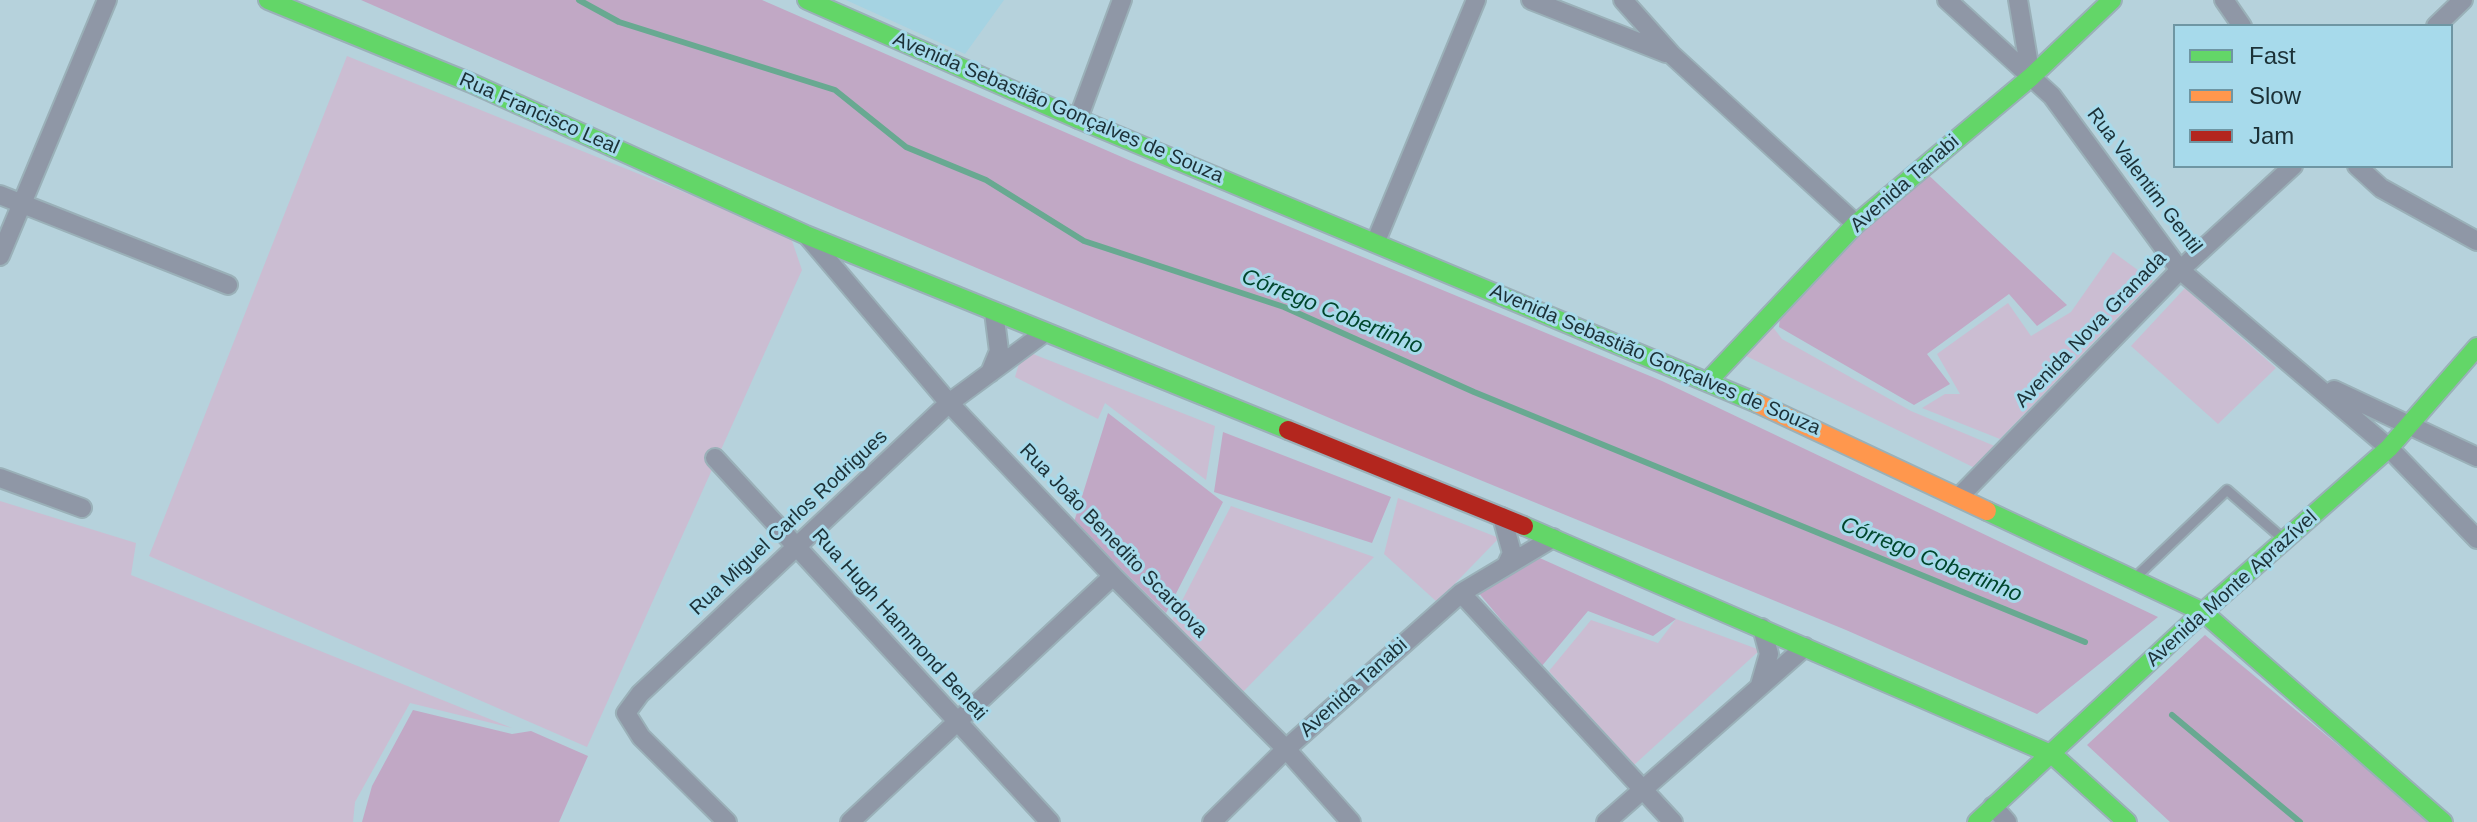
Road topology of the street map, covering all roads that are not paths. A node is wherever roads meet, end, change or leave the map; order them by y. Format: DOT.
graph roads {
  1 [pos="107,0"];
  2 [pos="268,0"];
  3 [pos="807,0"];
  4 [pos="1122,0"];
  5 [pos="1476,0"];
  6 [pos="1531,0"];
  7 [pos="1623,0"];
  8 [pos="1947,0"];
  9 [pos="2018,0"];
  10 [pos="2112,0"];
  11 [pos="2224,0"];
  12 [pos="2463,0"];
  13 [pos="2241,24"];
  14 [pos="2438,24"];
  15 [pos="1672,55"];
  16 [pos="2031,77"];
  17 [pos="1078,119"];
  18 [pos="2291,168"];
  19 [pos="2359,168"];
  20 [pos="0,195"];
  21 [pos="20,203"];
  22 [pos="1856,224"];
  23 [pos="806,235"];
  24 [pos="1376,241"];
  25 [pos="2477,241"];
  26 [pos="0,256"];
  27 [pos="860,257"];
  28 [pos="2180,270"];
  29 [pos="228,285"];
  30 [pos="849,286"];
  31 [pos="994,312"];
  32 [pos="1044,333"];
  33 [pos="2477,347"];
  34 [pos="990,373"];
  35 [pos="1709,380"];
  36 [pos="2313,380"];
  37 [pos="949,403"];
  38 [pos="2406,425"];
  39 [pos="2389,448"];
  40 [pos="2477,457"];
  41 [pos="715,458"];
  42 [pos="0,478"];
  43 [pos="1960,496"];
  44 [pos="82,508"];
  45 [pos="1502,517"];
  46 [pos="1553,538"];
  47 [pos="2477,539"];
  48 [pos="2285,541"];
  49 [pos="797,545"];
  50 [pos="1506,566"];
  51 [pos="1113,576"];
  52 [pos="2134,579"];
  53 [pos="1461,593"];
  54 [pos="2203,612"];
  55 [pos="1762,628"];
  56 [pos="1805,647"];
  57 [pos="1759,688"];
  58 [pos="957,722"];
  59 [pos="1286,749"];
  60 [pos="2053,755"];
  61 [pos="1642,788"];
  62 [pos="1993,806"];
  63 [pos="727,822"];
  64 [pos="850,822"];
  65 [pos="1050,822"];
  66 [pos="1212,822"];
  67 [pos="1351,822"];
  68 [pos="1606,822"];
  69 [pos="1673,822"];
  70 [pos="1977,822"];
  71 [pos="2007,822"];
  72 [pos="2127,822"];
  73 [pos="2443,822"];
  1 -- 21 [label="street"];
  2 -- 23 [label="main road, Rua Francisco Leal"];
  3 -- 17 [label="main road, Avenida Sebastião Gonçalves de Souza"];
  4 -- 17 [label="street"];
  5 -- 24 [label="street"];
  6 -- 15 [label="street"];
  7 -- 15 [label="street"];
  8 -- 16 [label="street, Rua Valentim Gentil"];
  9 -- 16 [label="street"];
  10 -- 16 [label="main road, Avenida Tanabi"];
  11 -- 13 [label="street"];
  12 -- 14 [label="street"];
  15 -- 22 [label="street"];
  16 -- 22 [label="main road, Avenida Tanabi"];
  16 -- 28 [label="street, Rua Valentim Gentil"];
  17 -- 24 [label="main road, Avenida Sebastião Gonçalves de Souza"];
  18 -- 28 [label="street, Avenida Nova Granada"];
  19 -- 25 [label="street"];
  20 -- 21 [label="street"];
  21 -- 26 [label="street"];
  21 -- 29 [label="street"];
  22 -- 35 [label="main road, Avenida Tanabi"];
  23 -- 27 [label="main road"];
  23 -- 30 [label="street, Rua João Benedito Scardova"];
  24 -- 35 [label="main road, Avenida Sebastião Gonçalves de Souza"];
  27 -- 30 [label="street"];
  27 -- 31 [label="main road"];
  28 -- 36 [label="street, Rua Valentim Gentil"];
  28 -- 43 [label="street, Avenida Nova Granada"];
  30 -- 37 [label="street, Rua João Benedito Scardova"];
  31 -- 32 [label="main road"];
  31 -- 34 [label="street"];
  32 -- 34 [label="street, Rua Miguel Carlos Rodrigues"];
  32 -- 45 [label="main road"];
  33 -- 38 [label="main road, Avenida Monte Aprazível"];
  34 -- 37 [label="street, Rua Miguel Carlos Rodrigues"];
  35 -- 43 [label="main road, Avenida Sebastião Gonçalves de Souza"];
  36 -- 38 [label="street, Rua Valentim Gentil"];
  36 -- 39 [label="street, Rua Valentim Gentil"];
  37 -- 49 [label="street, Rua Miguel Carlos Rodrigues"];
  37 -- 51 [label="street, Rua João Benedito Scardova"];
  38 -- 39 [label="main road, Avenida Monte Aprazível"];
  38 -- 40 [label="street, Rua Valentim Gentil"];
  39 -- 47 [label="street, Rua Valentim Gentil"];
  39 -- 48 [label="main road, Avenida Monte Aprazível"];
  41 -- 49 [label="street, Rua Hugh Hammond Beneti"];
  42 -- 44 [label="street"];
  43 -- 52 [label="main road, Avenida Sebastião Gonçalves de Souza"];
  45 -- 46 [label="main road"];
  45 -- 50 [label="street"];
  46 -- 50 [label="street, Avenida Tanabi"];
  46 -- 55 [label="main road"];
  48 -- 52 [label="lane"];
  48 -- 54 [label="main road, Avenida Monte Aprazível"];
  49 -- 58 [label="street, Rua Hugh Hammond Beneti"];
  49 -- 63 [label="street, Rua Miguel Carlos Rodrigues"];
  50 -- 53 [label="street, Avenida Tanabi"];
  51 -- 58 [label="street"];
  51 -- 59 [label="street, Rua João Benedito Scardova"];
  52 -- 54 [label="main road, Avenida Sebastião Gonçalves de Souza"];
  53 -- 59 [label="street, Avenida Tanabi"];
  53 -- 61 [label="street"];
  54 -- 60 [label="main road, Avenida Monte Aprazível"];
  54 -- 73 [label="main road, Avenida Sebastião Gonçalves de Souza"];
  55 -- 56 [label="main road"];
  55 -- 57 [label="street"];
  56 -- 57 [label="street"];
  56 -- 60 [label="main road"];
  57 -- 61 [label="street"];
  58 -- 64 [label="street"];
  58 -- 65 [label="street, Rua Hugh Hammond Beneti"];
  59 -- 66 [label="street, Avenida Tanabi"];
  59 -- 67 [label="street, Rua João Benedito Scardova"];
  60 -- 62 [label="main road, Avenida Monte Aprazível"];
  60 -- 72 [label="main road"];
  61 -- 68 [label="street"];
  61 -- 69 [label="street"];
  62 -- 70 [label="main road, Avenida Monte Aprazível"];
  62 -- 71 [label="street"];
}
